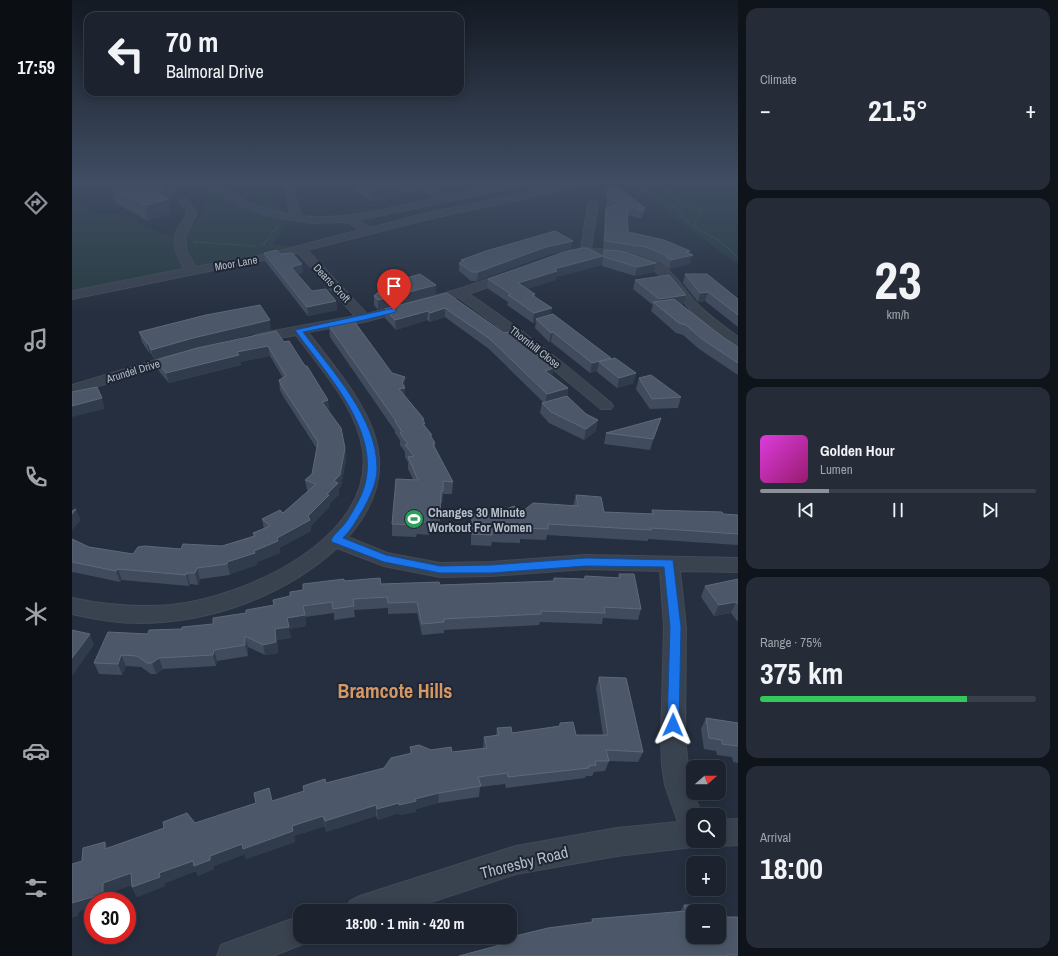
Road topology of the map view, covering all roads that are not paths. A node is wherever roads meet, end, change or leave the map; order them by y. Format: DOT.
graph roads {
  1 [pos="184,227"];
  2 [pos="362,227"];
  3 [pos="387,227"];
  4 [pos="589,227"];
  5 [pos="369,231"];
  6 [pos="298,249"];
  7 [pos="588,252"];
  8 [pos="559,256"];
  9 [pos="191,271"];
  10 [pos="518,272"];
  11 [pos="460,293"];
  12 [pos="72,295"];
  13 [pos="364,318"];
  14 [pos="299,330"];
  15 [pos="245,341"];
  16 [pos="738,343"];
  17 [pos="188,355"];
  18 [pos="72,390"];
  19 [pos="606,406"];
  20 [pos="336,540"];
  21 [pos="669,563"];
  22 [pos="738,565"];
  23 [pos="72,606"];
  24 [pos="686,808"];
  25 [pos="726,832"];
  26 [pos="738,832"];
  27 [pos="686,835"];
  28 [pos="381,904"];
  29 [pos="293,934"];
  30 [pos="232,956"];
  1 -- 9 [label="street"];
  2 -- 5 [label="street"];
  3 -- 5 [label="street, Moor Lane"];
  4 -- 7 [label="street"];
  5 -- 6 [label="street, Moor Lane"];
  6 -- 9 [label="street, Moor Lane"];
  6 -- 13 [label="street, Deans Croft"];
  7 -- 8 [label="street"];
  7 -- 16 [label="street"];
  9 -- 12 [label="street, Moor Lane"];
  10 -- 11 [label="street"];
  11 -- 13 [label="street"];
  11 -- 19 [label="street, Thornhill Close"];
  13 -- 14 [label="street"];
  14 -- 15 [label="street"];
  14 -- 20 [label="street"];
  17 -- 18 [label="street, Arundel Drive"];
  20 -- 21 [label="street"];
  20 -- 23 [label="street"];
  21 -- 22 [label="street"];
  21 -- 24 [label="street"];
  25 -- 26 [label="street"];
  27 -- 28 [label="street, Thoresby Road"];
  29 -- 30 [label="street"];
}
